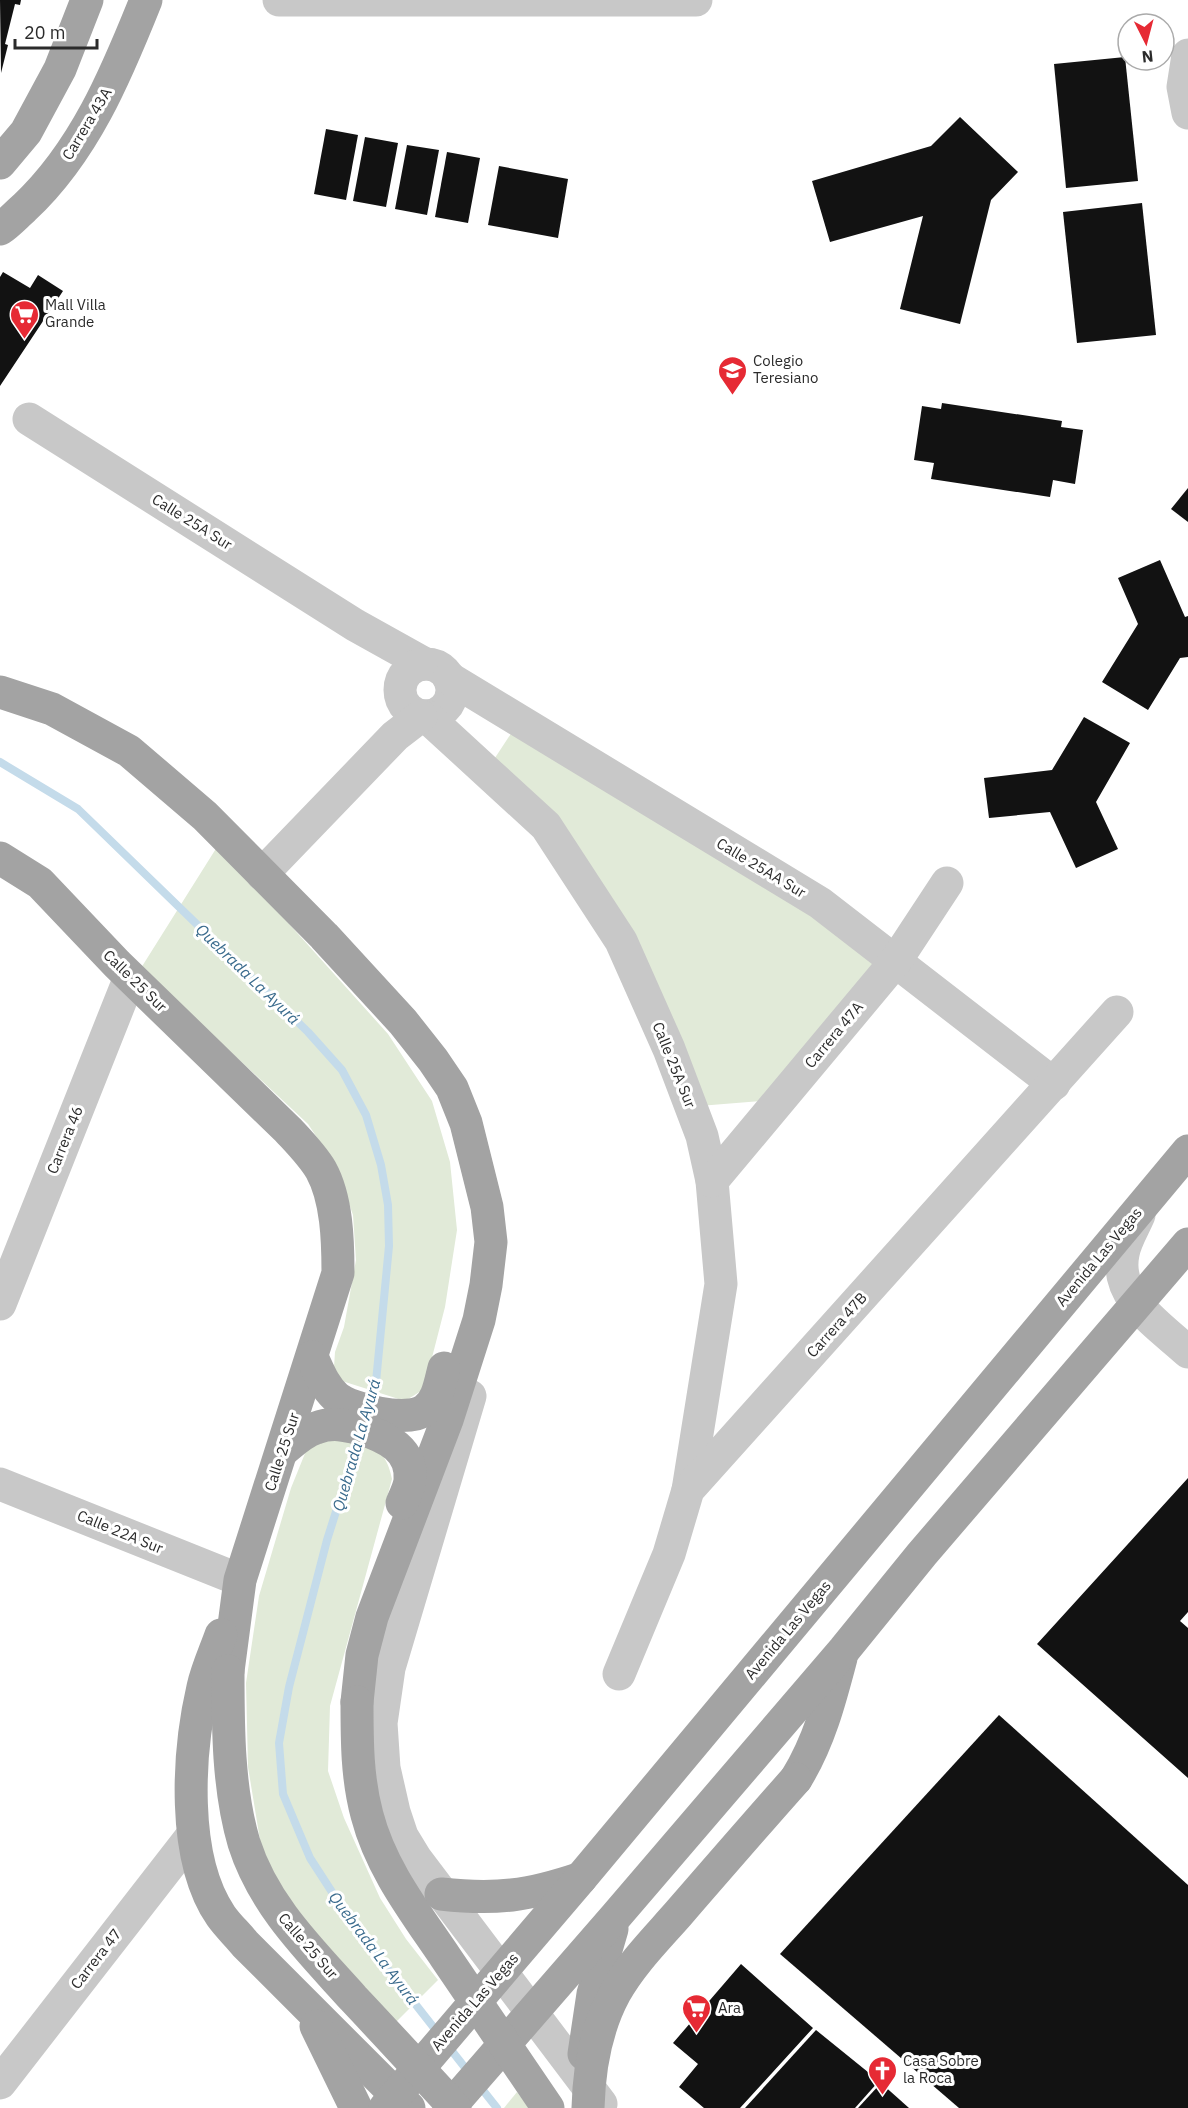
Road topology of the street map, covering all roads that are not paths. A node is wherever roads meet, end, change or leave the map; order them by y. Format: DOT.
graph roads {
  1 [pos="87,0"];
  2 [pos="146,0"];
  3 [pos="279,0"];
  4 [pos="696,0"];
  5 [pos="1188,55"];
  6 [pos="1188,113"];
  7 [pos="0,162"];
  8 [pos="0,229"];
  9 [pos="29,419"];
  10 [pos="355,624"];
  11 [pos="437,671"];
  12 [pos="0,692"];
  13 [pos="413,707"];
  14 [pos="0,858"];
  15 [pos="256,868"];
  16 [pos="947,883"];
  17 [pos="896,962"];
  18 [pos="130,977"];
  19 [pos="1117,1012"];
  20 [pos="1054,1084"];
  21 [pos="452,1088"];
  22 [pos="1188,1150"];
  23 [pos="712,1180"];
  24 [pos="1145,1202"];
  25 [pos="491,1242"];
  26 [pos="1188,1245"];
  27 [pos="2,1292"];
  28 [pos="1137,1305"];
  29 [pos="1188,1352"];
  30 [pos="312,1357"];
  31 [pos="347,1414"];
  32 [pos="385,1425"];
  33 [pos="282,1451"];
  34 [pos="0,1484"];
  35 [pos="688,1490"];
  36 [pos="240,1580"];
  37 [pos="844,1650"];
  38 [pos="619,1674"];
  39 [pos="357,1702"];
  40 [pos="192,1836"];
  41 [pos="581,1878"];
  42 [pos="441,1894"];
  43 [pos="616,1916"];
  44 [pos="501,1972"];
  45 [pos="303,2000"];
  46 [pos="532,2013"];
  47 [pos="0,2083"];
  48 [pos="585,2094"];
  49 [pos="455,2103"];
  50 [pos="396,2104"];
  51 [pos="356,2108"];
  52 [pos="549,2108"];
  53 [pos="603,2108"];
  1 -- 7 [label="main road"];
  2 -- 8 [label="main road, Carrera 43A"];
  3 -- 4 [label="street"];
  5 -- 6 [label="street"];
  9 -- 10 [label="street, Calle 25A Sur"];
  10 -- 11 [label="street, Calle 25A Sur"];
  10 -- 13 [label="street, Calle 25A Sur"];
  11 -- 13 [label="street"];
  11 -- 13 [label="street"];
  11 -- 17 [label="street, Calle 25AA Sur"];
  12 -- 15 [label="main road"];
  13 -- 15 [label="street"];
  13 -- 23 [label="street, Calle 25A Sur"];
  14 -- 18 [label="main road, Calle 25 Sur"];
  15 -- 21 [label="main road"];
  16 -- 17 [label="street, Carrera 47A"];
  17 -- 20 [label="street, Calle 25AA Sur"];
  17 -- 23 [label="street, Carrera 47A"];
  18 -- 27 [label="street, Carrera 46"];
  18 -- 30 [label="main road, Calle 25 Sur"];
  19 -- 20 [label="street, Carrera 47B"];
  20 -- 35 [label="street, Carrera 47B"];
  21 -- 25 [label="main road"];
  21 -- 32 [label="main road"];
  22 -- 24 [label="main road, Avenida Las Vegas"];
  23 -- 35 [label="street, Calle 25A Sur"];
  24 -- 28 [label="street"];
  24 -- 41 [label="main road, Avenida Las Vegas"];
  25 -- 39 [label="main road"];
  25 -- 42 [label="street"];
  26 -- 28 [label="main road"];
  28 -- 29 [label="street"];
  28 -- 37 [label="main road"];
  30 -- 31 [label="main road"];
  30 -- 33 [label="main road, Calle 25 Sur"];
  31 -- 32 [label="main road"];
  31 -- 33 [label="main road"];
  32 -- 39 [label="main road"];
  33 -- 36 [label="main road, Calle 25 Sur"];
  34 -- 36 [label="street, Calle 22A Sur"];
  35 -- 38 [label="street, Carrera 47B"];
  36 -- 40 [label="main road"];
  36 -- 49 [label="main road, Calle 25 Sur, bridge"];
  37 -- 43 [label="main road"];
  37 -- 48 [label="main road, bridge"];
  39 -- 52 [label="main road, bridge"];
  40 -- 45 [label="main road"];
  40 -- 47 [label="street, Carrera 47"];
  41 -- 42 [label="main road"];
  41 -- 44 [label="main road, Avenida Las Vegas"];
  42 -- 44 [label="street"];
  43 -- 46 [label="main road"];
  43 -- 48 [label="main road"];
  44 -- 46 [label="street"];
  44 -- 50 [label="main road, Avenida Las Vegas"];
  45 -- 50 [label="main road"];
  45 -- 51 [label="main road"];
  46 -- 48 [label="street"];
  46 -- 49 [label="main road"];
  48 -- 53 [label="street"];
}
